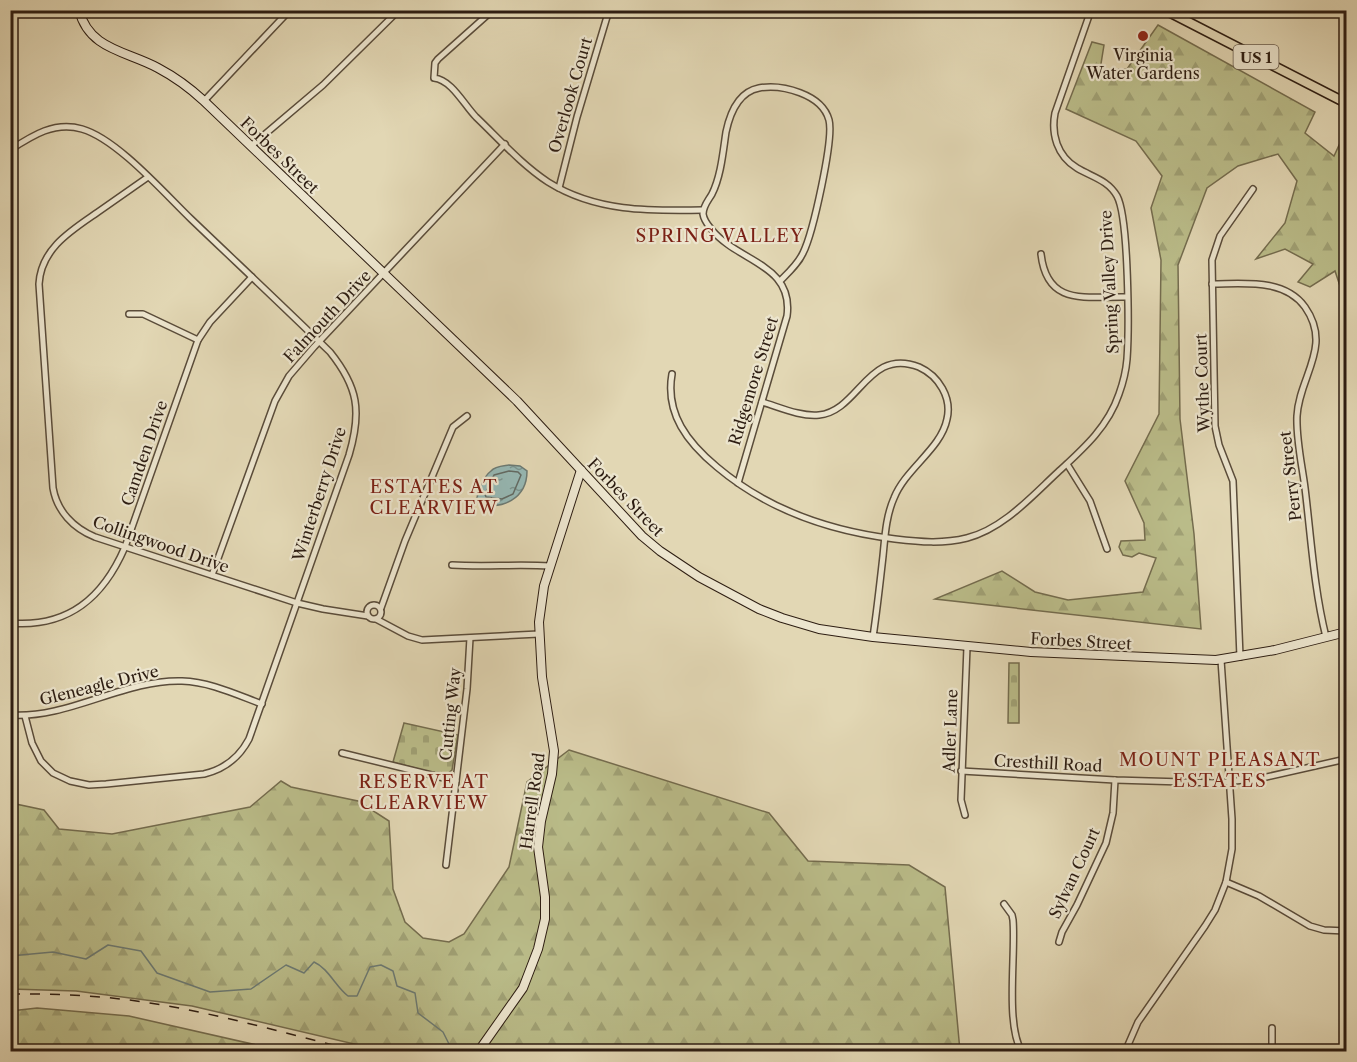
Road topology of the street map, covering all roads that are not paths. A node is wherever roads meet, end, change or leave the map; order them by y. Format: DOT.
graph roads {
  1 [pos="79,10"];
  2 [pos="290,10"];
  3 [pos="493,10"];
  4 [pos="609,10"];
  5 [pos="1091,10"];
  6 [pos="1165,10"];
  7 [pos="395,14"];
  8 [pos="204,101"];
  9 [pos="1347,103"];
  10 [pos="506,144"];
  11 [pos="251,146"];
  12 [pos="10,150"];
  13 [pos="148,177"];
  14 [pos="559,188"];
  15 [pos="1253,189"];
  16 [pos="703,210"];
  17 [pos="1041,254"];
  18 [pos="384,274"];
  19 [pos="252,277"];
  20 [pos="780,281"];
  21 [pos="1212,284"];
  22 [pos="1127,297"];
  23 [pos="129,314"];
  24 [pos="198,340"];
  25 [pos="320,342"];
  26 [pos="672,374"];
  27 [pos="762,402"];
  28 [pos="467,416"];
  29 [pos="1067,464"];
  30 [pos="581,470"];
  31 [pos="738,483"];
  32 [pos="885,538"];
  33 [pos="125,547"];
  34 [pos="1107,549"];
  35 [pos="452,565"];
  36 [pos="550,566"];
  37 [pos="212,575"];
  38 [pos="297,603"];
  39 [pos="378,611"];
  40 [pos="368,612"];
  41 [pos="10,622"];
  42 [pos="1347,632"];
  43 [pos="539,634"];
  44 [pos="873,637"];
  45 [pos="1326,637"];
  46 [pos="470,638"];
  47 [pos="967,647"];
  48 [pos="1240,657"];
  49 [pos="1221,660"];
  50 [pos="262,704"];
  51 [pos="10,715"];
  52 [pos="25,716"];
  53 [pos="342,753"];
  54 [pos="1347,759"];
  55 [pos="961,771"];
  56 [pos="1115,780"];
  57 [pos="456,781"];
  58 [pos="1229,782"];
  59 [pos="965,815"];
  60 [pos="447,865"];
  61 [pos="1226,882"];
  62 [pos="1004,904"];
  63 [pos="1347,931"];
  64 [pos="1059,942"];
  65 [pos="1272,1028"];
  66 [pos="478,1052"];
  67 [pos="1022,1052"];
  68 [pos="1127,1052"];
  69 [pos="1272,1052"];
  1 -- 8 [label="street, Forbes Street"];
  2 -- 8 [label="street"];
  3 -- 10 [label="street"];
  4 -- 14 [label="street, Overlook Court"];
  5 -- 22 [label="street, Spring Valley Drive"];
  6 -- 9 [label="main road, US 1"];
  7 -- 11 [label="street"];
  8 -- 11 [label="street, Forbes Street"];
  10 -- 14 [label="street"];
  10 -- 18 [label="street, Falmouth Drive"];
  11 -- 18 [label="street, Forbes Street"];
  12 -- 13 [label="street, Winterberry Drive"];
  13 -- 19 [label="street, Winterberry Drive"];
  13 -- 33 [label="street, Collingwood Drive"];
  14 -- 16 [label="street"];
  15 -- 21 [label="street, Wythe Court"];
  16 -- 20 [label="street"];
  16 -- 20 [label="street"];
  17 -- 22 [label="street"];
  18 -- 25 [label="street, Falmouth Drive"];
  18 -- 30 [label="street, Forbes Street"];
  19 -- 24 [label="street, Camden Drive"];
  19 -- 25 [label="street, Winterberry Drive"];
  20 -- 27 [label="street, Ridgemore Street"];
  21 -- 45 [label="street, Perry Street"];
  21 -- 48 [label="street, Wythe Court"];
  22 -- 29 [label="street, Spring Valley Drive"];
  23 -- 24 [label="street"];
  24 -- 33 [label="street, Camden Drive"];
  25 -- 37 [label="street, Falmouth Drive"];
  25 -- 38 [label="street, Winterberry Drive"];
  26 -- 31 [label="street, Spring Valley Drive"];
  27 -- 31 [label="street, Ridgemore Street"];
  27 -- 32 [label="street"];
  28 -- 39 [label="street"];
  29 -- 32 [label="street, Spring Valley Drive"];
  29 -- 34 [label="street"];
  30 -- 36 [label="street, Harrell Road"];
  30 -- 44 [label="street, Forbes Street"];
  31 -- 32 [label="street, Spring Valley Drive"];
  32 -- 44 [label="street"];
  33 -- 37 [label="street, Collingwood Drive"];
  33 -- 41 [label="street, Camden Drive"];
  35 -- 36 [label="street"];
  36 -- 43 [label="street, Harrell Road"];
  37 -- 38 [label="street, Collingwood Drive"];
  38 -- 40 [label="street, Collingwood Drive"];
  38 -- 50 [label="street, Winterberry Drive"];
  39 -- 40 [label="street, Collingwood Drive"];
  39 -- 40 [label="street"];
  39 -- 46 [label="street"];
  42 -- 45 [label="street, Forbes Street"];
  43 -- 46 [label="street"];
  43 -- 66 [label="street, Harrell Road"];
  44 -- 47 [label="street, Forbes Street"];
  45 -- 48 [label="street, Forbes Street"];
  46 -- 57 [label="street, Cutting Way"];
  47 -- 49 [label="street, Forbes Street"];
  47 -- 55 [label="street, Adler Lane"];
  48 -- 49 [label="street, Forbes Street"];
  49 -- 58 [label="street"];
  50 -- 52 [label="street, Gleneagle Drive"];
  50 -- 52 [label="street, Winterberry Drive"];
  51 -- 52 [label="street, Gleneagle Drive"];
  53 -- 57 [label="street"];
  54 -- 58 [label="street, Cresthill Road"];
  55 -- 56 [label="street, Cresthill Road"];
  55 -- 59 [label="street, Adler Lane"];
  56 -- 58 [label="street, Cresthill Road"];
  56 -- 64 [label="street, Sylvan Court"];
  57 -- 60 [label="street, Cutting Way"];
  58 -- 61 [label="street"];
  61 -- 63 [label="street"];
  61 -- 68 [label="street"];
  62 -- 67 [label="street"];
  65 -- 69 [label="street"];
}
